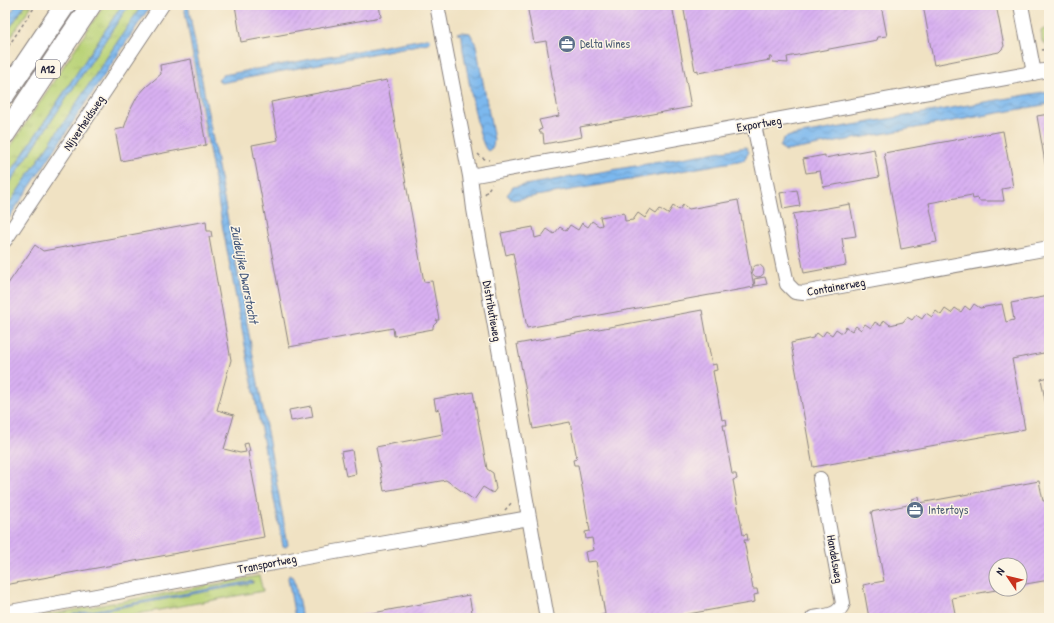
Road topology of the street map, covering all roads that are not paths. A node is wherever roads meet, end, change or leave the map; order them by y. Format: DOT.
graph roads {
  1 [pos="65,5"];
  2 [pos="91,5"];
  3 [pos="162,5"];
  4 [pos="437,5"];
  5 [pos="1022,5"];
  6 [pos="1049,70"];
  7 [pos="1034,73"];
  8 [pos="5,94"];
  9 [pos="754,125"];
  10 [pos="5,134"];
  11 [pos="470,176"];
  12 [pos="5,240"];
  13 [pos="1049,248"];
  14 [pos="820,480"];
  15 [pos="529,518"];
  16 [pos="5,613"];
  17 [pos="547,618"];
  18 [pos="813,618"];
  1 -- 8 [label="highway, A12"];
  2 -- 10 [label="highway, A12"];
  3 -- 12 [label="street, Nijverheidsweg"];
  4 -- 11 [label="street, Distributieweg"];
  5 -- 7 [label="street"];
  6 -- 7 [label="street, Exportweg"];
  7 -- 9 [label="street, Exportweg"];
  9 -- 11 [label="street, Exportweg"];
  9 -- 13 [label="street, Containerweg"];
  11 -- 15 [label="street, Distributieweg"];
  14 -- 18 [label="street, Handelsweg"];
  15 -- 16 [label="street, Transportweg"];
  15 -- 17 [label="street, Distributieweg"];
}
